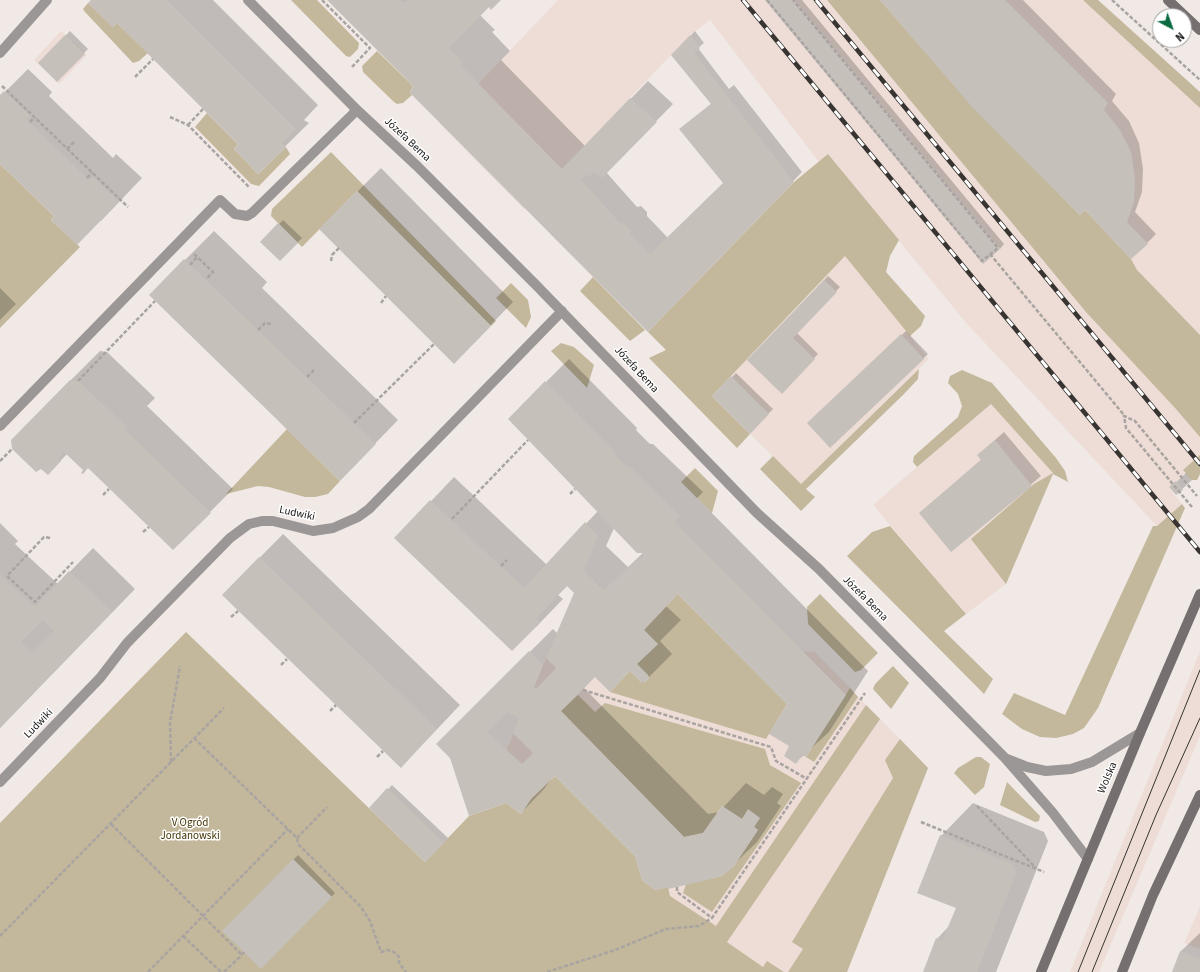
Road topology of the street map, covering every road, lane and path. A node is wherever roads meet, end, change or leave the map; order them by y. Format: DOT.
graph roads {
  1 [pos="47,0"];
  2 [pos="248,0"];
  3 [pos="322,0"];
  4 [pos="767,0"];
  5 [pos="793,0"];
  6 [pos="1112,0"];
  7 [pos="1168,0"];
  8 [pos="1200,30"];
  9 [pos="0,53"];
  10 [pos="153,59"];
  11 [pos="351,68"];
  12 [pos="135,77"];
  13 [pos="1200,80"];
  14 [pos="2,86"];
  15 [pos="203,109"];
  16 [pos="357,110"];
  17 [pos="34,117"];
  18 [pos="170,117"];
  19 [pos="30,122"];
  20 [pos="188,125"];
  21 [pos="75,141"];
  22 [pos="67,149"];
  23 [pos="92,172"];
  24 [pos="240,177"];
  25 [pos="87,178"];
  26 [pos="128,207"];
  27 [pos="180,241"];
  28 [pos="338,248"];
  29 [pos="990,254"];
  30 [pos="198,257"];
  31 [pos="331,261"];
  32 [pos="190,265"];
  33 [pos="206,279"];
  34 [pos="386,296"];
  35 [pos="155,301"];
  36 [pos="381,303"];
  37 [pos="562,311"];
  38 [pos="272,324"];
  39 [pos="258,330"];
  40 [pos="434,344"];
  41 [pos="314,370"];
  42 [pos="307,377"];
  43 [pos="78,380"];
  44 [pos="1124,416"];
  45 [pos="354,423"];
  46 [pos="0,426"];
  47 [pos="528,440"];
  48 [pos="12,449"];
  49 [pos="0,461"];
  50 [pos="109,489"];
  51 [pos="575,489"];
  52 [pos="570,494"];
  53 [pos="103,495"];
  54 [pos="1197,496"];
  55 [pos="1192,506"];
  56 [pos="452,519"];
  57 [pos="149,526"];
  58 [pos="143,532"];
  59 [pos="50,538"];
  60 [pos="507,560"];
  61 [pos="73,562"];
  62 [pos="501,566"];
  63 [pos="16,584"];
  64 [pos="14,588"];
  65 [pos="1200,594"];
  66 [pos="238,611"];
  67 [pos="232,617"];
  68 [pos="288,659"];
  69 [pos="281,665"];
  70 [pos="180,666"];
  71 [pos="583,690"];
  72 [pos="865,693"];
  73 [pos="336,705"];
  74 [pos="224,708"];
  75 [pos="330,711"];
  76 [pos="1140,733"];
  77 [pos="194,738"];
  78 [pos="383,751"];
  79 [pos="377,757"];
  80 [pos="1005,758"];
  81 [pos="171,762"];
  82 [pos="807,779"];
  83 [pos="0,782"];
  84 [pos="1200,795"];
  85 [pos="977,806"];
  86 [pos="327,807"];
  87 [pos="921,822"];
  88 [pos="111,824"];
  89 [pos="288,829"];
  90 [pos="297,838"];
  91 [pos="1088,859"];
  92 [pos="1037,869"];
  93 [pos="1044,872"];
  94 [pos="676,887"];
  95 [pos="203,916"];
  96 [pos="712,918"];
  97 [pos="0,936"];
  98 [pos="183,936"];
  99 [pos="148,972"];
  100 [pos="221,972"];
  101 [pos="224,972"];
  102 [pos="406,972"];
  103 [pos="547,972"];
  104 [pos="1041,972"];
  105 [pos="1122,972"];
  1 -- 9 [label="street"];
  2 -- 16 [label="street, Józefa Bema"];
  3 -- 11 [label="path"];
  4 -- 29 [label="path"];
  5 -- 29 [label="path"];
  6 -- 13 [label="path"];
  7 -- 8 [label="main road"];
  10 -- 12 [label="path"];
  14 -- 17 [label="path"];
  15 -- 20 [label="path"];
  16 -- 27 [label="street"];
  16 -- 37 [label="street, Józefa Bema"];
  17 -- 19 [label="path"];
  17 -- 22 [label="path"];
  18 -- 20 [label="path"];
  20 -- 24 [label="path"];
  21 -- 22 [label="path"];
  22 -- 23 [label="path"];
  23 -- 25 [label="path"];
  23 -- 26 [label="path"];
  27 -- 30 [label="path"];
  27 -- 46 [label="street"];
  28 -- 31 [label="path"];
  29 -- 44 [label="path"];
  30 -- 32 [label="path"];
  30 -- 33 [label="path"];
  34 -- 36 [label="path"];
  35 -- 43 [label="path"];
  37 -- 80 [label="street, Józefa Bema"];
  37 -- 83 [label="street, Ludwiki"];
  38 -- 39 [label="path"];
  40 -- 45 [label="path"];
  41 -- 42 [label="path"];
  44 -- 54 [label="path"];
  44 -- 55 [label="path"];
  47 -- 56 [label="path"];
  48 -- 49 [label="path"];
  50 -- 53 [label="path"];
  51 -- 52 [label="path"];
  57 -- 58 [label="path"];
  59 -- 63 [label="path"];
  60 -- 62 [label="path"];
  61 -- 63 [label="path"];
  63 -- 64 [label="path"];
  65 -- 76 [label="main road, Wolska"];
  66 -- 67 [label="path"];
  68 -- 69 [label="path"];
  70 -- 81 [label="path"];
  71 -- 82 [label="path"];
  72 -- 82 [label="path"];
  73 -- 75 [label="path"];
  74 -- 77 [label="path"];
  76 -- 80 [label="street, Józefa Bema"];
  76 -- 91 [label="main road, Wolska"];
  77 -- 81 [label="path"];
  77 -- 89 [label="path"];
  78 -- 79 [label="path"];
  80 -- 91 [label="street, Józefa Bema"];
  81 -- 88 [label="path"];
  82 -- 96 [label="path"];
  84 -- 105 [label="main road"];
  85 -- 92 [label="path"];
  86 -- 90 [label="path"];
  87 -- 92 [label="path"];
  88 -- 95 [label="path"];
  88 -- 97 [label="path"];
  89 -- 90 [label="path"];
  89 -- 95 [label="path"];
  90 -- 102 [label="path"];
  91 -- 104 [label="main road, Wolska"];
  92 -- 93 [label="path"];
  94 -- 96 [label="path"];
  95 -- 98 [label="path"];
  95 -- 101 [label="path"];
  96 -- 103 [label="path"];
  98 -- 99 [label="path"];
  98 -- 100 [label="path"];
}
